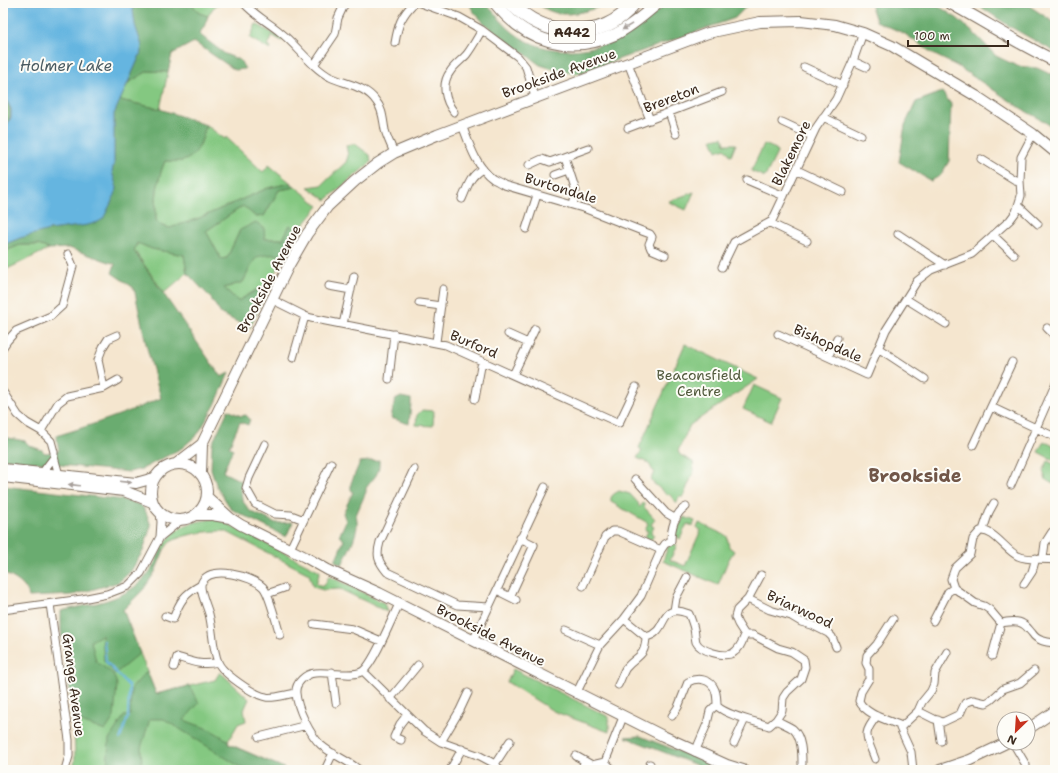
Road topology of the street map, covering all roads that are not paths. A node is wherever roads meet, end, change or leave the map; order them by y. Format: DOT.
graph roads {
  1 [pos="244,3"];
  2 [pos="414,3"];
  3 [pos="420,3"];
  4 [pos="495,3"];
  5 [pos="511,3"];
  6 [pos="634,3"];
  7 [pos="658,3"];
  8 [pos="950,3"];
  9 [pos="962,3"];
  10 [pos="344,5"];
  11 [pos="350,12"];
  12 [pos="976,17"];
  13 [pos="482,30"];
  14 [pos="863,33"];
  15 [pos="395,43"];
  16 [pos="853,61"];
  17 [pos="1055,61"];
  18 [pos="628,63"];
  19 [pos="314,65"];
  20 [pos="804,67"];
  21 [pos="866,67"];
  22 [pos="843,85"];
  23 [pos="722,92"];
  24 [pos="535,97"];
  25 [pos="454,112"];
  26 [pos="669,112"];
  27 [pos="823,117"];
  28 [pos="650,120"];
  29 [pos="782,122"];
  30 [pos="462,125"];
  31 [pos="628,128"];
  32 [pos="676,134"];
  33 [pos="1033,134"];
  34 [pos="861,135"];
  35 [pos="812,136"];
  36 [pos="588,148"];
  37 [pos="1055,152"];
  38 [pos="394,153"];
  39 [pos="564,157"];
  40 [pos="982,159"];
  41 [pos="529,165"];
  42 [pos="483,169"];
  43 [pos="569,170"];
  44 [pos="796,170"];
  45 [pos="555,175"];
  46 [pos="747,180"];
  47 [pos="1020,182"];
  48 [pos="843,192"];
  49 [pos="537,195"];
  50 [pos="784,196"];
  51 [pos="462,199"];
  52 [pos="573,205"];
  53 [pos="1019,206"];
  54 [pos="770,223"];
  55 [pos="1038,224"];
  56 [pos="526,228"];
  57 [pos="898,234"];
  58 [pos="993,235"];
  59 [pos="807,241"];
  60 [pos="68,254"];
  61 [pos="665,255"];
  62 [pos="1014,255"];
  63 [pos="945,265"];
  64 [pos="722,267"];
  65 [pos="354,276"];
  66 [pos="329,286"];
  67 [pos="443,289"];
  68 [pos="351,290"];
  69 [pos="906,299"];
  70 [pos="273,300"];
  71 [pos="419,303"];
  72 [pos="441,306"];
  73 [pos="305,316"];
  74 [pos="344,324"];
  75 [pos="946,324"];
  76 [pos="1047,328"];
  77 [pos="535,329"];
  78 [pos="394,334"];
  79 [pos="508,334"];
  80 [pos="778,334"];
  81 [pos="117,335"];
  82 [pos="1055,336"];
  83 [pos="837,338"];
  84 [pos="4,342"];
  85 [pos="436,342"];
  86 [pos="528,344"];
  87 [pos="878,348"];
  88 [pos="828,357"];
  89 [pos="293,358"];
  90 [pos="482,361"];
  91 [pos="1012,362"];
  92 [pos="513,375"];
  93 [pos="389,379"];
  94 [pos="925,379"];
  95 [pos="118,380"];
  96 [pos="1055,385"];
  97 [pos="636,387"];
  98 [pos="104,388"];
  99 [pos="3,392"];
  100 [pos="475,399"];
  101 [pos="991,407"];
  102 [pos="1036,427"];
  103 [pos="41,431"];
  104 [pos="1055,437"];
  105 [pos="202,444"];
  106 [pos="265,444"];
  107 [pos="973,445"];
  108 [pos="54,457"];
  109 [pos="331,463"];
  110 [pos="176,464"];
  111 [pos="3,469"];
  112 [pos="414,469"];
  113 [pos="42,473"];
  114 [pos="201,474"];
  115 [pos="59,475"];
  116 [pos="3,477"];
  117 [pos="154,478"];
  118 [pos="635,479"];
  119 [pos="1011,485"];
  120 [pos="545,487"];
  121 [pos="207,497"];
  122 [pos="152,502"];
  123 [pos="994,503"];
  124 [pos="686,507"];
  125 [pos="160,513"];
  126 [pos="196,515"];
  127 [pos="230,518"];
  128 [pos="676,518"];
  129 [pos="181,520"];
  130 [pos="304,520"];
  131 [pos="983,530"];
  132 [pos="1052,532"];
  133 [pos="160,537"];
  134 [pos="520,538"];
  135 [pos="290,549"];
  136 [pos="661,550"];
  137 [pos="1040,558"];
  138 [pos="1055,560"];
  139 [pos="761,575"];
  140 [pos="687,577"];
  141 [pos="1024,584"];
  142 [pos="201,585"];
  143 [pos="583,586"];
  144 [pos="284,588"];
  145 [pos="954,588"];
  146 [pos="502,593"];
  147 [pos="267,594"];
  148 [pos="748,599"];
  149 [pos="50,604"];
  150 [pos="399,604"];
  151 [pos="489,608"];
  152 [pos="3,610"];
  153 [pos="674,611"];
  154 [pos="165,616"];
  155 [pos="894,618"];
  156 [pos="624,619"];
  157 [pos="933,621"];
  158 [pos="1001,623"];
  159 [pos="314,624"];
  160 [pos="566,630"];
  161 [pos="280,635"];
  162 [pos="745,635"];
  163 [pos="646,637"];
  164 [pos="381,641"];
  165 [pos="473,641"];
  166 [pos="1055,643"];
  167 [pos="600,645"];
  168 [pos="836,647"];
  169 [pos="947,652"];
  170 [pos="992,656"];
  171 [pos="218,662"];
  172 [pos="418,665"];
  173 [pos="174,667"];
  174 [pos="363,671"];
  175 [pos="1034,671"];
  176 [pos="332,672"];
  177 [pos="618,685"];
  178 [pos="296,693"];
  179 [pos="468,693"];
  180 [pos="576,694"];
  181 [pos="390,699"];
  182 [pos="336,703"];
  183 [pos="717,706"];
  184 [pos="918,711"];
  185 [pos="1055,711"];
  186 [pos="407,715"];
  187 [pos="672,716"];
  188 [pos="877,716"];
  189 [pos="623,717"];
  190 [pos="745,719"];
  191 [pos="776,720"];
  192 [pos="938,720"];
  193 [pos="1036,724"];
  194 [pos="307,725"];
  195 [pos="902,726"];
  196 [pos="259,737"];
  197 [pos="395,740"];
  198 [pos="510,740"];
  199 [pos="441,742"];
  200 [pos="941,742"];
  201 [pos="734,743"];
  202 [pos="996,748"];
  203 [pos="462,749"];
  204 [pos="1018,751"];
  205 [pos="695,752"];
  206 [pos="333,753"];
  207 [pos="576,756"];
  208 [pos="875,759"];
  209 [pos="585,761"];
  210 [pos="605,762"];
  211 [pos="802,764"];
  212 [pos="498,767"];
  213 [pos="65,770"];
  214 [pos="325,770"];
  215 [pos="359,770"];
  216 [pos="450,770"];
  217 [pos="581,770"];
  218 [pos="613,770"];
  219 [pos="743,770"];
  220 [pos="913,770"];
  221 [pos="940,770"];
  222 [pos="1026,770"];
  1 -- 19 [label="street"];
  2 -- 15 [label="street"];
  3 -- 13 [label="street"];
  7 -- 4 [label="main road, one-way"];
  5 -- 6 [label="highway, A442"];
  8 -- 12 [label="main road"];
  9 -- 12 [label="main road"];
  10 -- 11 [label="street"];
  10 -- 19 [label="street"];
  12 -- 17 [label="main road"];
  13 -- 24 [label="street"];
  13 -- 25 [label="street"];
  14 -- 16 [label="street, Blakemore"];
  14 -- 18 [label="street, Brookside Avenue"];
  14 -- 33 [label="street, Brookside Avenue"];
  16 -- 21 [label="street"];
  16 -- 22 [label="street, Blakemore"];
  18 -- 24 [label="street, Brookside Avenue"];
  18 -- 28 [label="street"];
  19 -- 38 [label="street"];
  20 -- 22 [label="street"];
  22 -- 27 [label="street, Blakemore"];
  23 -- 26 [label="street, Brereton"];
  24 -- 30 [label="street, Brookside Avenue"];
  26 -- 28 [label="street, Brereton"];
  26 -- 32 [label="street"];
  27 -- 34 [label="street"];
  27 -- 35 [label="street, Blakemore"];
  28 -- 31 [label="street, Brereton"];
  29 -- 35 [label="street"];
  30 -- 38 [label="street, Brookside Avenue"];
  30 -- 42 [label="street, Burtondale"];
  33 -- 37 [label="street, Brookside Avenue"];
  33 -- 47 [label="street"];
  35 -- 44 [label="street, Blakemore"];
  36 -- 39 [label="street"];
  38 -- 70 [label="street, Brookside Avenue"];
  39 -- 41 [label="street"];
  39 -- 43 [label="street"];
  40 -- 47 [label="street"];
  42 -- 49 [label="street, Burtondale"];
  42 -- 51 [label="street"];
  43 -- 45 [label="street"];
  43 -- 52 [label="street"];
  44 -- 48 [label="street"];
  44 -- 50 [label="street, Blakemore"];
  46 -- 50 [label="street"];
  47 -- 53 [label="street"];
  49 -- 52 [label="street, Burtondale"];
  49 -- 56 [label="street"];
  50 -- 54 [label="street, Blakemore"];
  52 -- 61 [label="street, Burtondale"];
  53 -- 55 [label="street"];
  53 -- 58 [label="street, Bishopdale"];
  54 -- 59 [label="street"];
  54 -- 64 [label="street"];
  57 -- 63 [label="street"];
  58 -- 62 [label="street"];
  58 -- 63 [label="street, Bishopdale"];
  60 -- 84 [label="street"];
  63 -- 69 [label="street, Bishopdale"];
  65 -- 68 [label="street"];
  66 -- 68 [label="street"];
  67 -- 72 [label="street"];
  68 -- 74 [label="street"];
  69 -- 75 [label="street"];
  69 -- 87 [label="street, Bishopdale"];
  70 -- 73 [label="street, Burford"];
  70 -- 105 [label="street, Brookside Avenue"];
  71 -- 72 [label="street"];
  72 -- 85 [label="street"];
  73 -- 74 [label="street, Burford"];
  73 -- 89 [label="street"];
  74 -- 78 [label="street, Burford"];
  76 -- 82 [label="street"];
  77 -- 86 [label="street"];
  78 -- 85 [label="street, Burford"];
  78 -- 93 [label="street"];
  79 -- 86 [label="street"];
  80 -- 88 [label="street, Bishopdale"];
  81 -- 98 [label="street"];
  83 -- 88 [label="street"];
  85 -- 90 [label="street, Burford"];
  86 -- 92 [label="street"];
  87 -- 88 [label="street, Bishopdale"];
  87 -- 94 [label="street"];
  90 -- 92 [label="street, Burford"];
  90 -- 100 [label="street"];
  91 -- 101 [label="street"];
  92 -- 97 [label="street, Burford"];
  95 -- 98 [label="street"];
  96 -- 102 [label="street"];
  98 -- 103 [label="street"];
  99 -- 103 [label="street"];
  101 -- 102 [label="street"];
  101 -- 107 [label="street"];
  102 -- 104 [label="street"];
  102 -- 119 [label="street"];
  103 -- 108 [label="street"];
  105 -- 110 [label="street, Brookside Avenue"];
  105 -- 114 [label="street, Brookside Avenue"];
  106 -- 130 [label="street"];
  108 -- 113 [label="street"];
  108 -- 115 [label="street"];
  109 -- 130 [label="street"];
  110 -- 114 [label="street"];
  110 -- 117 [label="street"];
  111 -- 113 [label="street"];
  112 -- 151 [label="street"];
  113 -- 115 [label="street"];
  114 -- 121 [label="street"];
  115 -- 117 [label="street, one-way"];
  122 -- 116 [label="street, one-way"];
  117 -- 122 [label="street"];
  118 -- 128 [label="street"];
  120 -- 134 [label="street"];
  121 -- 126 [label="street"];
  121 -- 127 [label="street, Brookside Avenue"];
  122 -- 125 [label="street"];
  123 -- 131 [label="street"];
  124 -- 128 [label="street"];
  125 -- 129 [label="street"];
  125 -- 133 [label="street"];
  126 -- 127 [label="street, Brookside Avenue"];
  126 -- 129 [label="street"];
  127 -- 135 [label="street, Brookside Avenue"];
  128 -- 136 [label="street"];
  129 -- 133 [label="street"];
  130 -- 135 [label="street"];
  131 -- 137 [label="street"];
  131 -- 145 [label="street"];
  132 -- 137 [label="street"];
  133 -- 149 [label="street"];
  134 -- 146 [label="street"];
  134 -- 151 [label="street"];
  135 -- 150 [label="street, Brookside Avenue"];
  136 -- 143 [label="street"];
  136 -- 156 [label="street"];
  137 -- 138 [label="street"];
  137 -- 141 [label="street"];
  139 -- 148 [label="street"];
  140 -- 153 [label="street"];
  142 -- 147 [label="street"];
  142 -- 154 [label="street"];
  142 -- 171 [label="street"];
  144 -- 147 [label="street"];
  145 -- 157 [label="street"];
  145 -- 158 [label="street"];
  147 -- 161 [label="street"];
  148 -- 162 [label="street"];
  148 -- 168 [label="street, Briarwood"];
  149 -- 152 [label="street"];
  149 -- 213 [label="street, Grange Avenue"];
  150 -- 164 [label="street"];
  150 -- 165 [label="street, Brookside Avenue"];
  151 -- 165 [label="street"];
  153 -- 162 [label="street"];
  153 -- 163 [label="street"];
  155 -- 188 [label="street"];
  156 -- 163 [label="street"];
  156 -- 167 [label="street"];
  158 -- 166 [label="street"];
  158 -- 170 [label="street"];
  159 -- 164 [label="street"];
  160 -- 167 [label="street"];
  162 -- 191 [label="street"];
  163 -- 177 [label="street"];
  164 -- 174 [label="street"];
  165 -- 180 [label="street, Brookside Avenue"];
  167 -- 180 [label="street"];
  169 -- 184 [label="street"];
  171 -- 173 [label="street"];
  171 -- 178 [label="street"];
  172 -- 181 [label="street"];
  174 -- 176 [label="street"];
  174 -- 181 [label="street"];
  175 -- 192 [label="street"];
  176 -- 178 [label="street"];
  176 -- 182 [label="street"];
  178 -- 194 [label="street"];
  179 -- 199 [label="street"];
  180 -- 189 [label="street, Brookside Avenue"];
  181 -- 186 [label="street"];
  183 -- 187 [label="street"];
  183 -- 190 [label="street"];
  183 -- 205 [label="street"];
  184 -- 192 [label="street"];
  184 -- 195 [label="street"];
  185 -- 193 [label="street"];
  186 -- 197 [label="street"];
  186 -- 199 [label="street"];
  188 -- 195 [label="street"];
  188 -- 208 [label="street"];
  189 -- 205 [label="street, Brookside Avenue"];
  189 -- 210 [label="street"];
  190 -- 191 [label="street"];
  190 -- 201 [label="street"];
  191 -- 211 [label="street"];
  192 -- 200 [label="street"];
  194 -- 196 [label="street"];
  194 -- 206 [label="street"];
  195 -- 220 [label="street"];
  198 -- 212 [label="street"];
  199 -- 203 [label="street"];
  202 -- 221 [label="street"];
  203 -- 212 [label="street"];
  203 -- 216 [label="street"];
  204 -- 222 [label="street"];
  205 -- 219 [label="street, Brookside Avenue"];
  206 -- 214 [label="street"];
  206 -- 215 [label="street"];
  207 -- 209 [label="street"];
  209 -- 210 [label="street"];
  209 -- 217 [label="street"];
  210 -- 218 [label="street"];
}
